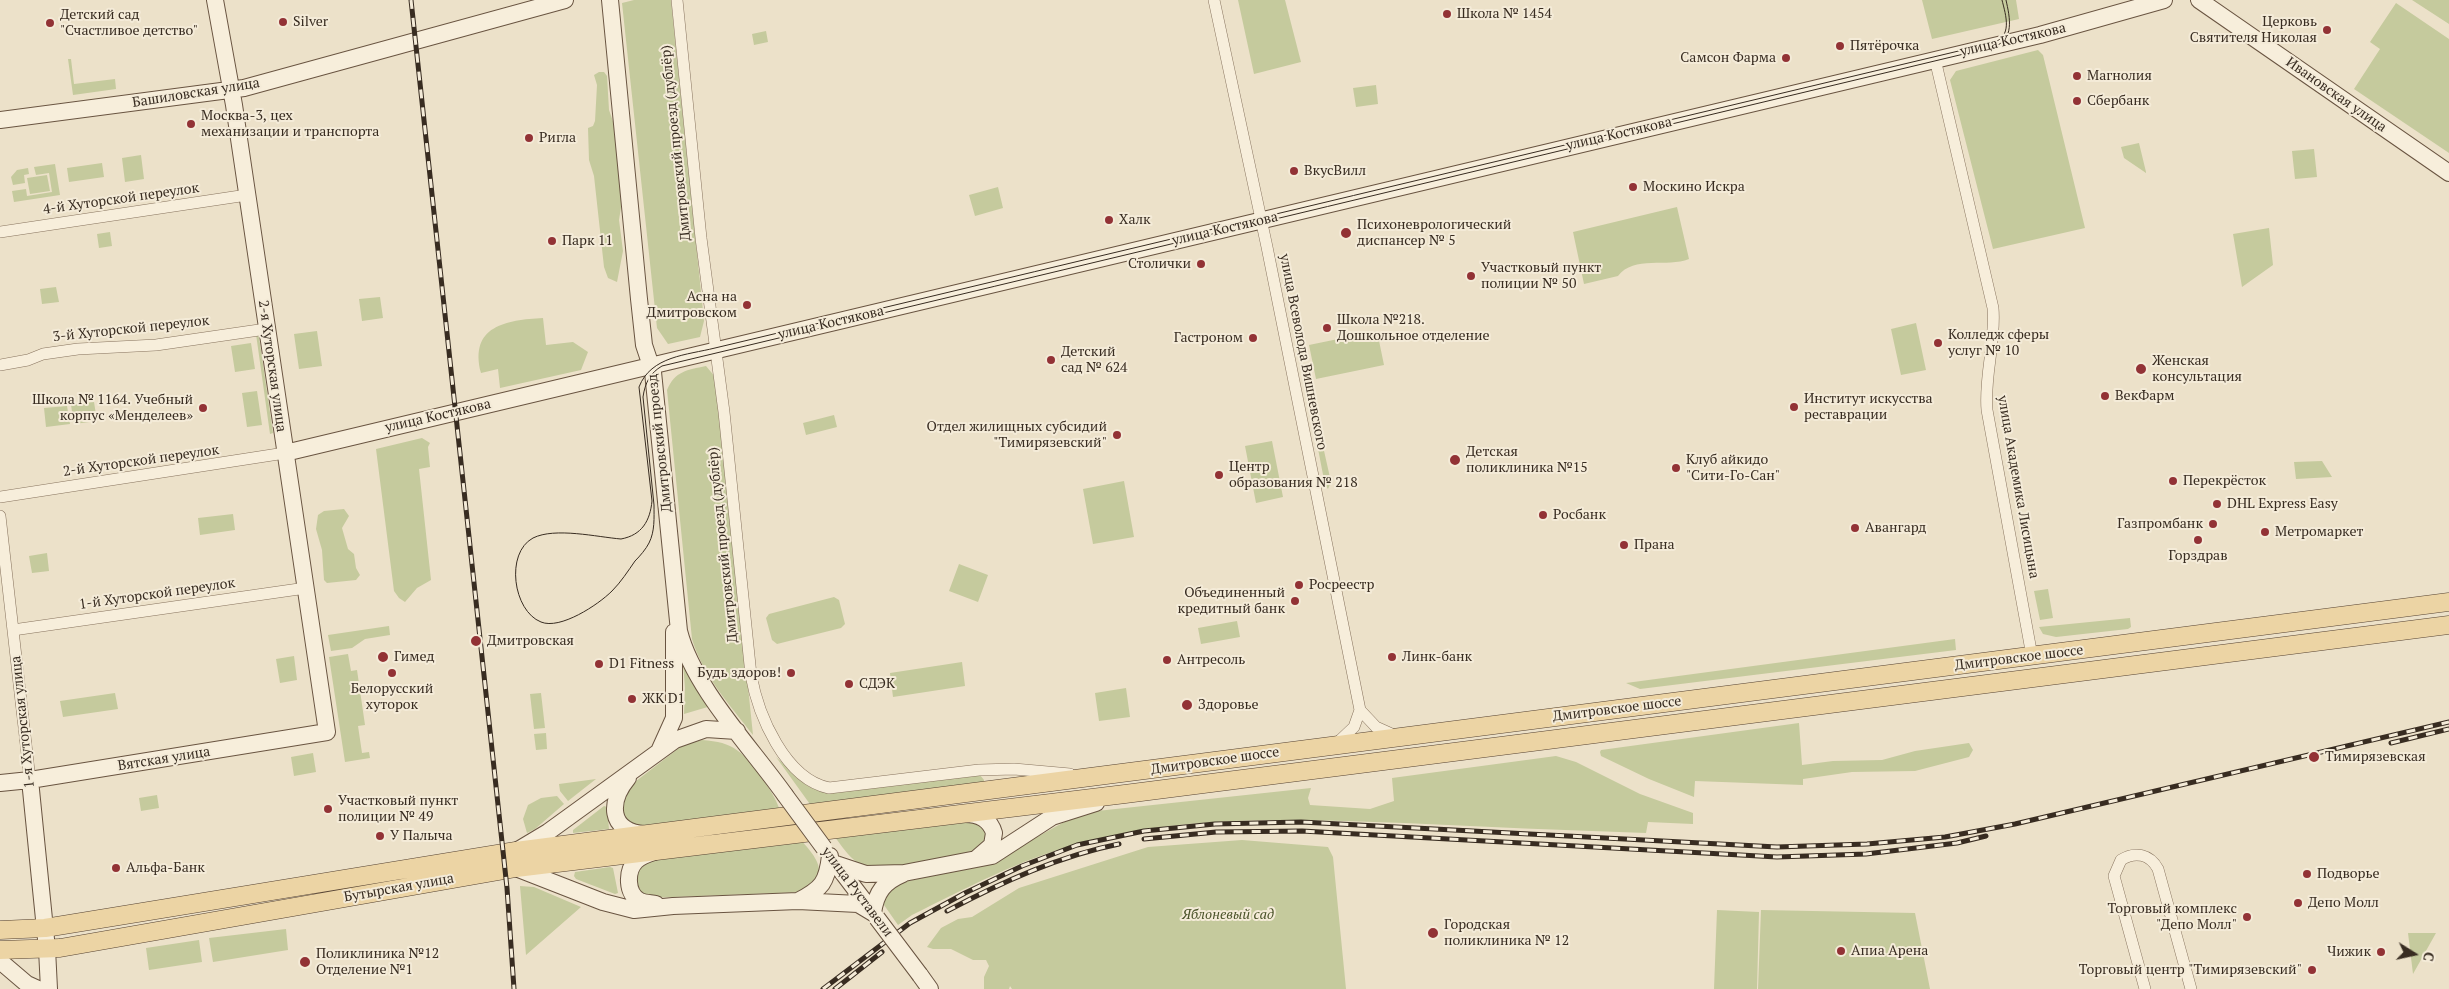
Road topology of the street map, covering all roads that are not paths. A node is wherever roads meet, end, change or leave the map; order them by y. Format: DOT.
graph roads {
  1 [pos="216,0"];
  2 [pos="565,0"];
  3 [pos="610,0"];
  4 [pos="677,0"];
  5 [pos="1214,0"];
  6 [pos="2164,0"];
  7 [pos="2199,0"];
  8 [pos="1935,59"];
  9 [pos="230,90"];
  10 [pos="0,120"];
  11 [pos="2449,173"];
  12 [pos="247,195"];
  13 [pos="1261,220"];
  14 [pos="0,232"];
  15 [pos="266,329"];
  16 [pos="716,350"];
  17 [pos="0,365"];
  18 [pos="652,366"];
  19 [pos="286,453"];
  20 [pos="0,497"];
  21 [pos="0,516"];
  22 [pos="306,588"];
  23 [pos="2449,602"];
  24 [pos="676,605"];
  25 [pos="2449,625"];
  26 [pos="13,630"];
  27 [pos="2032,656"];
  28 [pos="1360,710"];
  29 [pos="737,731"];
  30 [pos="327,732"];
  31 [pos="1392,738"];
  32 [pos="1335,744"];
  33 [pos="658,751"];
  34 [pos="1388,760"];
  35 [pos="636,768"];
  36 [pos="1098,776"];
  37 [pos="30,780"];
  38 [pos="0,783"];
  39 [pos="1125,794"];
  40 [pos="785,795"];
  41 [pos="947,814"];
  42 [pos="785,817"];
  43 [pos="798,833"];
  44 [pos="649,835"];
  45 [pos="654,852"];
  46 [pos="830,856"];
  47 [pos="516,859"];
  48 [pos="976,859"];
  49 [pos="904,873"];
  50 [pos="798,901"];
  51 [pos="673,906"];
  52 [pos="875,915"];
  53 [pos="89,920"];
  54 [pos="45,928"];
  55 [pos="0,930"];
  56 [pos="92,942"];
  57 [pos="48,949"];
  58 [pos="0,950"];
  59 [pos="0,961"];
  60 [pos="38,989"];
  61 [pos="49,989"];
  62 [pos="930,989"];
  63 [pos="2145,989"];
  64 [pos="2191,989"];
  1 -- 9 [label="street, 2-я Хуторская улица"];
  2 -- 9 [label="street, Башиловская улица"];
  3 -- 18 [label="street, Дмитровский проезд"];
  4 -- 16 [label="street, Дмитровский проезд (дублёр)"];
  5 -- 13 [label="street, улица Всеволода Вишневского"];
  6 -- 8 [label="street, улица Костякова"];
  7 -- 11 [label="street, Ивановская улица"];
  8 -- 13 [label="street, улица Костякова"];
  8 -- 27 [label="street, улица Академика Лисицына"];
  9 -- 10 [label="street, Башиловская улица"];
  9 -- 12 [label="street, 2-я Хуторская улица"];
  12 -- 14 [label="street, 4-й Хуторской переулок"];
  12 -- 15 [label="street, 2-я Хуторская улица"];
  13 -- 16 [label="street, улица Костякова"];
  13 -- 28 [label="street, улица Всеволода Вишневского"];
  15 -- 17 [label="street, 3-й Хуторской переулок"];
  15 -- 19 [label="street, 2-я Хуторская улица"];
  16 -- 18 [label="street, улица Костякова"];
  16 -- 36 [label="street, Дмитровский проезд (дублёр)"];
  18 -- 19 [label="street, улица Костякова"];
  18 -- 24 [label="street, Дмитровский проезд"];
  19 -- 20 [label="street, 2-й Хуторской переулок"];
  19 -- 22 [label="street, 2-я Хуторская улица"];
  21 -- 26 [label="street, 1-я Хуторская улица"];
  22 -- 26 [label="street, 1-й Хуторской переулок"];
  22 -- 30 [label="street, 2-я Хуторская улица"];
  23 -- 27 [label="main road, Дмитровское шоссе"];
  24 -- 29 [label="street, Дмитровский проезд"];
  24 -- 33 [label="street"];
  25 -- 34 [label="main road, Дмитровское шоссе"];
  26 -- 37 [label="street, 1-я Хуторская улица"];
  27 -- 31 [label="main road, Дмитровское шоссе"];
  28 -- 31 [label="street"];
  28 -- 32 [label="street"];
  29 -- 33 [label="street"];
  29 -- 40 [label="street, Дмитровский проезд"];
  30 -- 37 [label="street, Вятская улица"];
  31 -- 32 [label="main road, Дмитровское шоссе"];
  31 -- 34 [label="street"];
  32 -- 36 [label="main road, Дмитровское шоссе"];
  33 -- 35 [label="street"];
  34 -- 39 [label="main road, Дмитровское шоссе"];
  35 -- 44 [label="street"];
  35 -- 47 [label="street"];
  36 -- 42 [label="main road, Дмитровское шоссе"];
  37 -- 38 [label="street, Вятская улица"];
  37 -- 54 [label="street, 1-я Хуторская улица"];
  39 -- 41 [label="main road, Дмитровское шоссе"];
  39 -- 48 [label="street"];
  40 -- 46 [label="street, улица Руставели, bridge"];
  41 -- 43 [label="main road, Дмитровское шоссе"];
  41 -- 48 [label="street"];
  42 -- 44 [label="main road, Бутырская улица"];
  43 -- 45 [label="main road, Бутырская улица"];
  44 -- 47 [label="main road, Бутырская улица"];
  45 -- 47 [label="main road, Бутырская улица"];
  45 -- 51 [label="street"];
  46 -- 49 [label="street"];
  46 -- 50 [label="street"];
  46 -- 52 [label="street, улица Руставели"];
  47 -- 51 [label="street"];
  47 -- 53 [label="main road, Бутырская улица"];
  47 -- 56 [label="main road, Бутырская улица"];
  48 -- 49 [label="street"];
  49 -- 52 [label="street"];
  50 -- 51 [label="street"];
  50 -- 52 [label="street"];
  52 -- 62 [label="street, улица Руставели, bridge"];
  53 -- 54 [label="main road, Бутырская улица"];
  53 -- 56 [label="street"];
  54 -- 55 [label="main road, Бутырская улица"];
  54 -- 57 [label="street, 1-я Хуторская улица"];
  56 -- 57 [label="main road, Бутырская улица"];
  57 -- 58 [label="main road, Бутырская улица"];
  57 -- 61 [label="street, 1-я Хуторская улица"];
  59 -- 60 [label="street"];
  63 -- 64 [label="street"];
}
